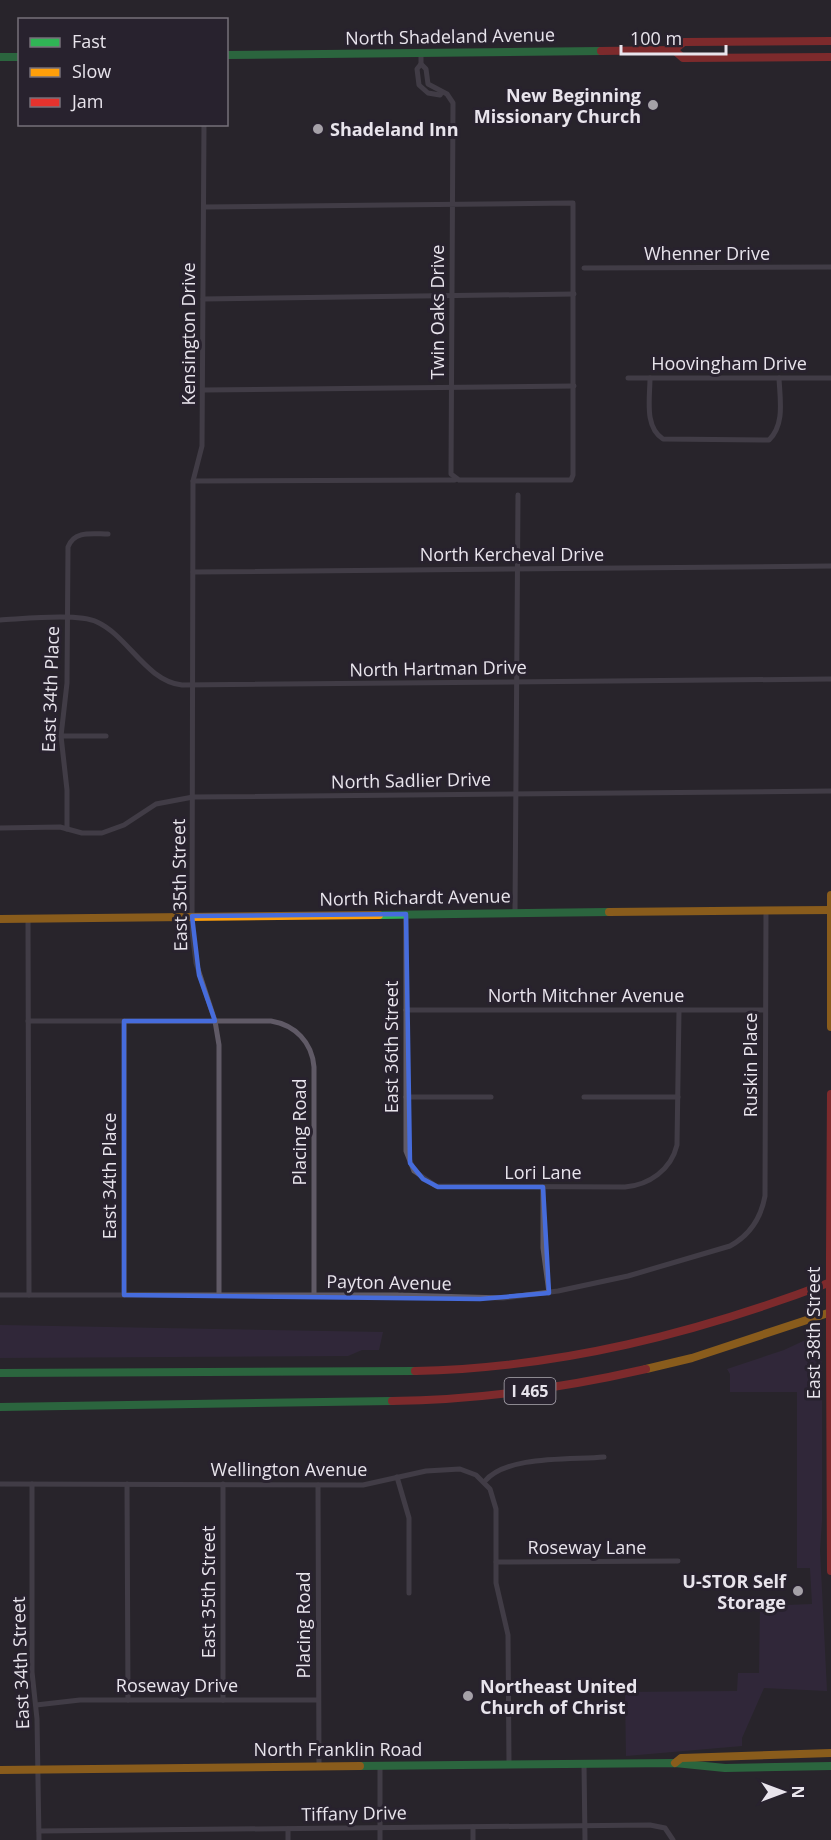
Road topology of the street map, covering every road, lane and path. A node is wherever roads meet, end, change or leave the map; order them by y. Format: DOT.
graph roads {
  1 [pos="831,41"];
  2 [pos="674,50"];
  3 [pos="421,53"];
  4 [pos="228,55"];
  5 [pos="0,57"];
  6 [pos="18,57"];
  7 [pos="831,57"];
  8 [pos="204,126"];
  9 [pos="452,205"];
  10 [pos="204,207"];
  11 [pos="831,267"];
  12 [pos="584,268"];
  13 [pos="452,294"];
  14 [pos="574,294"];
  15 [pos="203,299"];
  16 [pos="628,378"];
  17 [pos="650,378"];
  18 [pos="779,378"];
  19 [pos="831,378"];
  20 [pos="574,386"];
  21 [pos="452,388"];
  22 [pos="203,390"];
  23 [pos="456,480"];
  24 [pos="193,481"];
  25 [pos="518,495"];
  26 [pos="108,534"];
  27 [pos="193,543"];
  28 [pos="831,566"];
  29 [pos="517,569"];
  30 [pos="193,572"];
  31 [pos="68,619"];
  32 [pos="0,620"];
  33 [pos="831,678"];
  34 [pos="517,682"];
  35 [pos="192,685"];
  36 [pos="61,736"];
  37 [pos="106,736"];
  38 [pos="831,791"];
  39 [pos="516,794"];
  40 [pos="193,797"];
  41 [pos="0,828"];
  42 [pos="67,829"];
  43 [pos="831,895"];
  44 [pos="766,910"];
  45 [pos="830,910"];
  46 [pos="515,913"];
  47 [pos="406,914"];
  48 [pos="192,916"];
  49 [pos="28,918"];
  50 [pos="0,919"];
  51 [pos="406,1010"];
  52 [pos="679,1010"];
  53 [pos="765,1010"];
  54 [pos="28,1021"];
  55 [pos="124,1021"];
  56 [pos="214,1021"];
  57 [pos="831,1027"];
  58 [pos="831,1094"];
  59 [pos="406,1097"];
  60 [pos="491,1097"];
  61 [pos="584,1097"];
  62 [pos="678,1097"];
  63 [pos="419,1176"];
  64 [pos="543,1187"];
  65 [pos="759,1218"];
  66 [pos="831,1282"];
  67 [pos="549,1293"];
  68 [pos="0,1295"];
  69 [pos="29,1295"];
  70 [pos="124,1295"];
  71 [pos="219,1295"];
  72 [pos="314,1295"];
  73 [pos="831,1312"];
  74 [pos="830,1336"];
  75 [pos="0,1373"];
  76 [pos="0,1407"];
  77 [pos="604,1457"];
  78 [pos="397,1477"];
  79 [pos="485,1481"];
  80 [pos="0,1484"];
  81 [pos="32,1484"];
  82 [pos="127,1484"];
  83 [pos="223,1484"];
  84 [pos="318,1485"];
  85 [pos="678,1561"];
  86 [pos="496,1562"];
  87 [pos="831,1571"];
  88 [pos="409,1593"];
  89 [pos="128,1700"];
  90 [pos="223,1700"];
  91 [pos="318,1700"];
  92 [pos="36,1705"];
  93 [pos="831,1753"];
  94 [pos="675,1762"];
  95 [pos="509,1764"];
  96 [pos="584,1764"];
  97 [pos="319,1765"];
  98 [pos="380,1765"];
  99 [pos="831,1766"];
  100 [pos="38,1769"];
  101 [pos="0,1770"];
  102 [pos="584,1826"];
  103 [pos="473,1827"];
  104 [pos="380,1828"];
  105 [pos="288,1829"];
  106 [pos="39,1831"];
  107 [pos="39,1840"];
  108 [pos="288,1840"];
  109 [pos="380,1840"];
  110 [pos="473,1840"];
  111 [pos="585,1840"];
  112 [pos="673,1840"];
  1 -- 2 [label="main road, North Shadeland Avenue"];
  2 -- 3 [label="main road, North Shadeland Avenue"];
  2 -- 7 [label="main road, North Shadeland Avenue"];
  3 -- 4 [label="main road, North Shadeland Avenue"];
  3 -- 9 [label="street, Twin Oaks Drive"];
  5 -- 6 [label="main road"];
  8 -- 10 [label="street, Kensington Drive"];
  9 -- 10 [label="street"];
  9 -- 13 [label="street, Twin Oaks Drive"];
  9 -- 14 [label="street"];
  10 -- 15 [label="street, Kensington Drive"];
  11 -- 12 [label="street, Whenner Drive"];
  13 -- 14 [label="street"];
  13 -- 15 [label="street"];
  13 -- 21 [label="street, Twin Oaks Drive"];
  14 -- 20 [label="street"];
  15 -- 22 [label="street, Kensington Drive"];
  16 -- 17 [label="street, Hoovingham Drive"];
  17 -- 18 [label="street, Hoovingham Drive"];
  17 -- 18 [label="street"];
  18 -- 19 [label="street, Hoovingham Drive"];
  20 -- 21 [label="street"];
  20 -- 23 [label="street"];
  21 -- 22 [label="street"];
  21 -- 23 [label="street, Twin Oaks Drive"];
  22 -- 24 [label="street, Kensington Drive"];
  23 -- 24 [label="street"];
  24 -- 27 [label="street, Kensington Drive"];
  25 -- 29 [label="street"];
  26 -- 31 [label="street, East 34th Place"];
  27 -- 30 [label="street, East 35th Street"];
  28 -- 29 [label="street, North Kercheval Drive"];
  29 -- 30 [label="street, North Kercheval Drive"];
  29 -- 34 [label="street"];
  30 -- 35 [label="street, East 35th Street"];
  31 -- 32 [label="street, North Hartman Drive"];
  31 -- 35 [label="street, North Hartman Drive"];
  31 -- 36 [label="street, East 34th Place"];
  33 -- 34 [label="street, North Hartman Drive"];
  34 -- 35 [label="street, North Hartman Drive"];
  34 -- 39 [label="street"];
  35 -- 40 [label="street, East 35th Street"];
  36 -- 37 [label="street"];
  36 -- 42 [label="street, East 34th Place"];
  38 -- 39 [label="street, North Sadlier Drive"];
  39 -- 40 [label="street, North Sadlier Drive"];
  39 -- 46 [label="street"];
  40 -- 42 [label="street, North Sadlier Drive"];
  40 -- 48 [label="street, East 35th Street"];
  41 -- 42 [label="street, North Sadlier Drive"];
  43 -- 45 [label="main road"];
  44 -- 45 [label="main road, North Richardt Avenue"];
  44 -- 46 [label="main road, North Richardt Avenue"];
  44 -- 53 [label="street, Ruskin Place"];
  45 -- 57 [label="main road"];
  46 -- 47 [label="main road, North Richardt Avenue"];
  47 -- 48 [label="main road, North Richardt Avenue"];
  47 -- 51 [label="street, East 36th Street"];
  48 -- 49 [label="main road, North Richardt Avenue"];
  48 -- 56 [label="street, East 35th Street"];
  49 -- 50 [label="main road, North Richardt Avenue"];
  49 -- 54 [label="street"];
  51 -- 52 [label="street, North Mitchner Avenue"];
  51 -- 59 [label="street, East 36th Street"];
  52 -- 53 [label="street, North Mitchner Avenue"];
  52 -- 62 [label="street"];
  53 -- 65 [label="street, Ruskin Place"];
  54 -- 55 [label="street"];
  54 -- 69 [label="street"];
  55 -- 56 [label="street"];
  55 -- 70 [label="street, East 34th Place"];
  56 -- 71 [label="street, East 35th Street"];
  56 -- 72 [label="street, Placing Road"];
  58 -- 74 [label="main road, East 38th Street, bridge"];
  59 -- 60 [label="street"];
  59 -- 63 [label="street, East 36th Street"];
  61 -- 62 [label="street"];
  62 -- 64 [label="street, Lori Lane"];
  63 -- 64 [label="street, Lori Lane"];
  64 -- 67 [label="street"];
  65 -- 67 [label="street, Payton Avenue"];
  66 -- 75 [label="main road, I 465"];
  67 -- 72 [label="street, Payton Avenue"];
  68 -- 69 [label="street, Payton Avenue"];
  69 -- 70 [label="street, Payton Avenue"];
  70 -- 71 [label="street, Payton Avenue"];
  71 -- 72 [label="street, Payton Avenue"];
  73 -- 76 [label="main road, I 465"];
  74 -- 87 [label="main road, East 38th Street"];
  77 -- 79 [label="street"];
  78 -- 79 [label="street, Wellington Avenue"];
  78 -- 84 [label="street, Wellington Avenue"];
  78 -- 88 [label="street"];
  79 -- 86 [label="street"];
  80 -- 81 [label="street, Wellington Avenue"];
  81 -- 82 [label="street, Wellington Avenue"];
  81 -- 92 [label="street, East 34th Street"];
  82 -- 83 [label="street, Wellington Avenue"];
  82 -- 89 [label="street"];
  83 -- 84 [label="street, Wellington Avenue"];
  83 -- 90 [label="street, East 35th Street"];
  84 -- 91 [label="street, Placing Road"];
  85 -- 86 [label="street, Roseway Lane"];
  86 -- 95 [label="street"];
  89 -- 90 [label="street, Roseway Drive"];
  89 -- 92 [label="street, Roseway Drive"];
  90 -- 91 [label="street, Roseway Drive"];
  91 -- 97 [label="street, Placing Road"];
  92 -- 100 [label="street, East 34th Street"];
  93 -- 94 [label="main road, North Franklin Road"];
  94 -- 96 [label="main road, North Franklin Road"];
  94 -- 99 [label="main road, North Franklin Road"];
  95 -- 96 [label="main road, North Franklin Road"];
  95 -- 98 [label="main road, North Franklin Road"];
  96 -- 102 [label="street"];
  97 -- 98 [label="main road, North Franklin Road"];
  97 -- 100 [label="main road, North Franklin Road"];
  98 -- 104 [label="street"];
  100 -- 101 [label="main road, North Franklin Road"];
  100 -- 106 [label="street, East 34th Street"];
  102 -- 103 [label="street, Tiffany Drive"];
  102 -- 111 [label="street"];
  102 -- 112 [label="street, Tiffany Drive"];
  103 -- 104 [label="street, Tiffany Drive"];
  103 -- 110 [label="street"];
  104 -- 105 [label="street, Tiffany Drive"];
  104 -- 109 [label="street"];
  105 -- 106 [label="street, Tiffany Drive"];
  105 -- 108 [label="street"];
  106 -- 107 [label="street, East 34th Street"];
}
